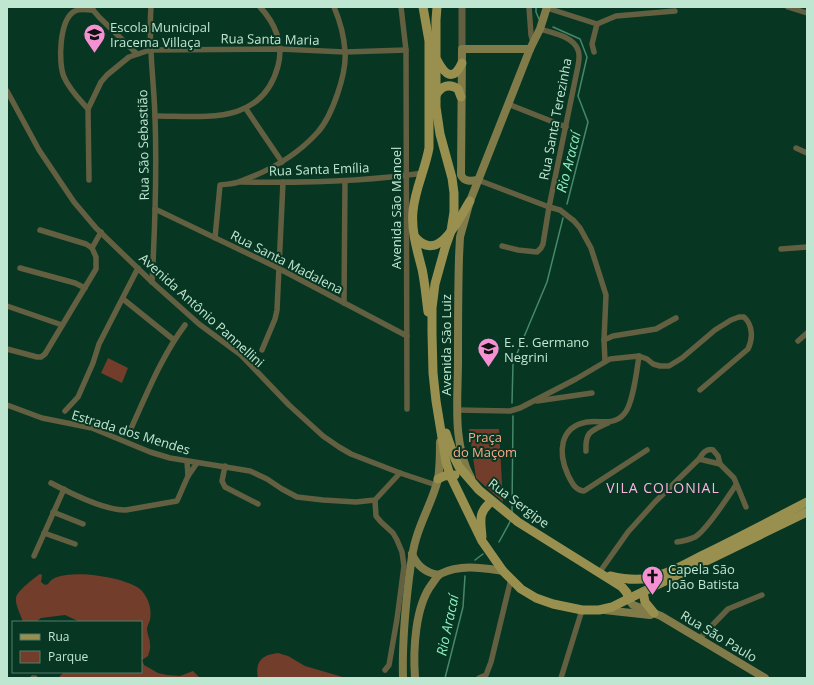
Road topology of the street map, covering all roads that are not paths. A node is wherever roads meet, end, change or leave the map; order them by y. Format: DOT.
graph roads {
  1 [pos="151,7"];
  2 [pos="260,7"];
  3 [pos="334,7"];
  4 [pos="401,7"];
  5 [pos="423,7"];
  6 [pos="433,7"];
  7 [pos="437,7"];
  8 [pos="462,7"];
  9 [pos="530,7"];
  10 [pos="547,7"];
  11 [pos="788,7"];
  12 [pos="93,9"];
  13 [pos="675,11"];
  14 [pos="807,12"];
  15 [pos="436,20"];
  16 [pos="597,24"];
  17 [pos="540,29"];
  18 [pos="532,45"];
  19 [pos="280,49"];
  20 [pos="462,49"];
  21 [pos="150,50"];
  22 [pos="406,50"];
  23 [pos="346,52"];
  24 [pos="594,52"];
  25 [pos="137,54"];
  26 [pos="437,60"];
  27 [pos="462,63"];
  28 [pos="7,91"];
  29 [pos="432,94"];
  30 [pos="461,97"];
  31 [pos="508,104"];
  32 [pos="88,109"];
  33 [pos="246,109"];
  34 [pos="155,116"];
  35 [pos="566,127"];
  36 [pos="796,148"];
  37 [pos="807,153"];
  38 [pos="282,162"];
  39 [pos="423,173"];
  40 [pos="406,175"];
  41 [pos="89,180"];
  42 [pos="478,180"];
  43 [pos="345,181"];
  44 [pos="240,182"];
  45 [pos="283,182"];
  46 [pos="406,183"];
  47 [pos="414,196"];
  48 [pos="470,201"];
  49 [pos="549,207"];
  50 [pos="155,209"];
  51 [pos="40,230"];
  52 [pos="451,231"];
  53 [pos="101,232"];
  54 [pos="415,237"];
  55 [pos="215,238"];
  56 [pos="502,246"];
  57 [pos="807,247"];
  58 [pos="92,248"];
  59 [pos="781,249"];
  60 [pos="20,268"];
  61 [pos="138,268"];
  62 [pos="278,268"];
  63 [pos="152,282"];
  64 [pos="85,288"];
  65 [pos="123,299"];
  66 [pos="344,303"];
  67 [pos="7,306"];
  68 [pos="676,318"];
  69 [pos="186,325"];
  70 [pos="62,326"];
  71 [pos="432,333"];
  72 [pos="807,333"];
  73 [pos="407,336"];
  74 [pos="174,340"];
  75 [pos="604,340"];
  76 [pos="798,341"];
  77 [pos="7,350"];
  78 [pos="262,350"];
  79 [pos="639,356"];
  80 [pos="605,362"];
  81 [pos="700,390"];
  82 [pos="592,393"];
  83 [pos="532,402"];
  84 [pos="7,405"];
  85 [pos="407,409"];
  86 [pos="457,410"];
  87 [pos="65,411"];
  88 [pos="438,411"];
  89 [pos="608,423"];
  90 [pos="129,433"];
  91 [pos="441,436"];
  92 [pos="647,450"];
  93 [pos="586,452"];
  94 [pos="699,459"];
  95 [pos="187,461"];
  96 [pos="197,463"];
  97 [pos="720,464"];
  98 [pos="225,466"];
  99 [pos="400,473"];
  100 [pos="450,475"];
  101 [pos="188,476"];
  102 [pos="437,482"];
  103 [pos="51,483"];
  104 [pos="474,485"];
  105 [pos="736,486"];
  106 [pos="64,489"];
  107 [pos="375,500"];
  108 [pos="807,502"];
  109 [pos="258,504"];
  110 [pos="496,504"];
  111 [pos="746,507"];
  112 [pos="54,512"];
  113 [pos="807,512"];
  114 [pos="83,524"];
  115 [pos="44,533"];
  116 [pos="482,541"];
  117 [pos="677,542"];
  118 [pos="75,544"];
  119 [pos="412,554"];
  120 [pos="34,556"];
  121 [pos="503,571"];
  122 [pos="599,573"];
  123 [pos="439,575"];
  124 [pos="511,579"];
  125 [pos="643,592"];
  126 [pos="762,595"];
  127 [pos="628,600"];
  128 [pos="582,610"];
  129 [pos="599,610"];
  130 [pos="657,614"];
  131 [pos="700,638"];
  132 [pos="385,670"];
  133 [pos="753,674"];
  134 [pos="403,678"];
  135 [pos="415,678"];
  136 [pos="479,678"];
  137 [pos="561,678"];
  138 [pos="765,678"];
  1 -- 21 [label="street, Rua São Sebastião"];
  2 -- 19 [label="street"];
  3 -- 23 [label="street"];
  4 -- 22 [label="street, Avenida São Manoel"];
  5 -- 29 [label="main road"];
  6 -- 15 [label="main road"];
  7 -- 15 [label="main road"];
  8 -- 20 [label="street"];
  9 -- 18 [label="street"];
  10 -- 16 [label="street"];
  10 -- 17 [label="main road, Avenida São Luiz"];
  11 -- 14 [label="street"];
  12 -- 25 [label="street"];
  12 -- 32 [label="street"];
  13 -- 16 [label="street"];
  15 -- 26 [label="main road"];
  16 -- 24 [label="street"];
  17 -- 18 [label="main road, Avenida São Luiz"];
  17 -- 35 [label="street, Rua Santa Terezinha"];
  18 -- 20 [label="main road"];
  18 -- 31 [label="main road, Avenida São Luiz"];
  19 -- 21 [label="street, Rua Santa Maria"];
  19 -- 23 [label="street, Rua Santa Maria"];
  19 -- 33 [label="street"];
  20 -- 27 [label="main road"];
  21 -- 25 [label="street, Rua Santa Maria"];
  21 -- 34 [label="street, Rua São Sebastião"];
  22 -- 23 [label="street, Rua Santa Maria"];
  22 -- 40 [label="street, Avenida São Manoel"];
  23 -- 38 [label="street"];
  25 -- 32 [label="street, Rua Santa Maria"];
  26 -- 27 [label="main road"];
  26 -- 29 [label="main road"];
  27 -- 30 [label="main road"];
  28 -- 53 [label="street, Avenida Antônio Pannellini"];
  29 -- 30 [label="main road"];
  29 -- 39 [label="main road"];
  29 -- 52 [label="main road"];
  30 -- 42 [label="main road"];
  31 -- 35 [label="street"];
  31 -- 42 [label="main road, Avenida São Luiz"];
  32 -- 41 [label="street, Rua Santa Maria"];
  33 -- 34 [label="street"];
  33 -- 38 [label="street"];
  34 -- 50 [label="street, Rua São Sebastião"];
  35 -- 49 [label="street, Rua Santa Terezinha"];
  36 -- 37 [label="street"];
  38 -- 44 [label="street"];
  39 -- 40 [label="street, Rua Santa Emília"];
  39 -- 47 [label="main road"];
  40 -- 43 [label="street, Rua Santa Emília"];
  40 -- 46 [label="street, Avenida São Manoel"];
  42 -- 48 [label="main road, Avenida São Luiz"];
  42 -- 49 [label="street"];
  43 -- 45 [label="street, Rua Santa Emília"];
  43 -- 66 [label="street"];
  44 -- 45 [label="street, Rua Santa Emília"];
  44 -- 55 [label="street"];
  45 -- 62 [label="street"];
  46 -- 47 [label="street"];
  46 -- 73 [label="street, Avenida São Manoel"];
  47 -- 54 [label="main road"];
  48 -- 52 [label="main road"];
  48 -- 86 [label="main road, Avenida São Luiz"];
  49 -- 56 [label="street, Rua Santa Terezinha"];
  49 -- 75 [label="street"];
  50 -- 55 [label="street, Rua Santa Madalena"];
  50 -- 63 [label="street, Rua São Sebastião"];
  51 -- 58 [label="street"];
  52 -- 54 [label="main road"];
  52 -- 71 [label="main road"];
  53 -- 58 [label="street"];
  53 -- 61 [label="street, Avenida Antônio Pannellini"];
  54 -- 71 [label="main road"];
  55 -- 62 [label="street, Rua Santa Madalena"];
  57 -- 59 [label="street"];
  58 -- 64 [label="street"];
  60 -- 64 [label="street"];
  61 -- 63 [label="street, Avenida Antônio Pannellini"];
  61 -- 65 [label="street"];
  62 -- 66 [label="street, Rua Santa Madalena"];
  62 -- 78 [label="street"];
  63 -- 99 [label="street, Avenida Antônio Pannellini"];
  64 -- 70 [label="street"];
  65 -- 74 [label="street"];
  65 -- 87 [label="street"];
  66 -- 73 [label="street, Rua Santa Madalena"];
  67 -- 70 [label="street"];
  68 -- 75 [label="street"];
  69 -- 74 [label="street"];
  70 -- 77 [label="street"];
  71 -- 88 [label="main road"];
  72 -- 76 [label="street"];
  73 -- 85 [label="street, Avenida São Manoel"];
  74 -- 90 [label="street"];
  75 -- 80 [label="street"];
  79 -- 80 [label="street"];
  79 -- 81 [label="street"];
  79 -- 89 [label="street"];
  80 -- 83 [label="street"];
  82 -- 83 [label="street"];
  83 -- 86 [label="street"];
  84 -- 95 [label="street, Estrada dos Mendes"];
  86 -- 104 [label="main road, Avenida São Luiz"];
  88 -- 91 [label="main road"];
  88 -- 104 [label="main road, Rua Sergipe"];
  89 -- 92 [label="street"];
  89 -- 93 [label="street"];
  91 -- 100 [label="main road"];
  91 -- 102 [label="main road"];
  94 -- 97 [label="street"];
  94 -- 97 [label="street"];
  94 -- 122 [label="street"];
  95 -- 96 [label="street, Estrada dos Mendes"];
  95 -- 101 [label="street"];
  96 -- 98 [label="street, Estrada dos Mendes"];
  96 -- 101 [label="street"];
  97 -- 105 [label="street"];
  98 -- 107 [label="street, Estrada dos Mendes"];
  98 -- 109 [label="street"];
  99 -- 102 [label="street, Avenida Antônio Pannellini"];
  99 -- 107 [label="street"];
  100 -- 102 [label="main road"];
  100 -- 104 [label="main road"];
  100 -- 116 [label="main road"];
  101 -- 106 [label="street"];
  102 -- 119 [label="main road"];
  103 -- 106 [label="street"];
  104 -- 110 [label="main road, Rua Sergipe"];
  105 -- 111 [label="street"];
  105 -- 117 [label="street"];
  106 -- 112 [label="street"];
  107 -- 132 [label="street"];
  108 -- 122 [label="main road"];
  110 -- 116 [label="main road"];
  110 -- 122 [label="main road, Rua Sergipe"];
  112 -- 114 [label="street"];
  112 -- 115 [label="street"];
  113 -- 125 [label="main road"];
  115 -- 118 [label="street"];
  115 -- 120 [label="street"];
  116 -- 121 [label="main road"];
  119 -- 123 [label="main road"];
  119 -- 134 [label="main road"];
  121 -- 123 [label="main road"];
  121 -- 124 [label="main road"];
  122 -- 127 [label="main road, Rua Sergipe"];
  123 -- 135 [label="main road"];
  124 -- 128 [label="main road"];
  124 -- 136 [label="street"];
  125 -- 127 [label="main road"];
  125 -- 130 [label="main road"];
  126 -- 131 [label="street"];
  127 -- 129 [label="main road"];
  127 -- 130 [label="main road, Rua São Paulo"];
  128 -- 129 [label="main road"];
  128 -- 137 [label="street"];
  129 -- 130 [label="main road"];
  130 -- 131 [label="main road, Rua São Paulo"];
  131 -- 133 [label="main road, Rua São Paulo"];
  133 -- 138 [label="main road, Rua São Paulo"];
}
